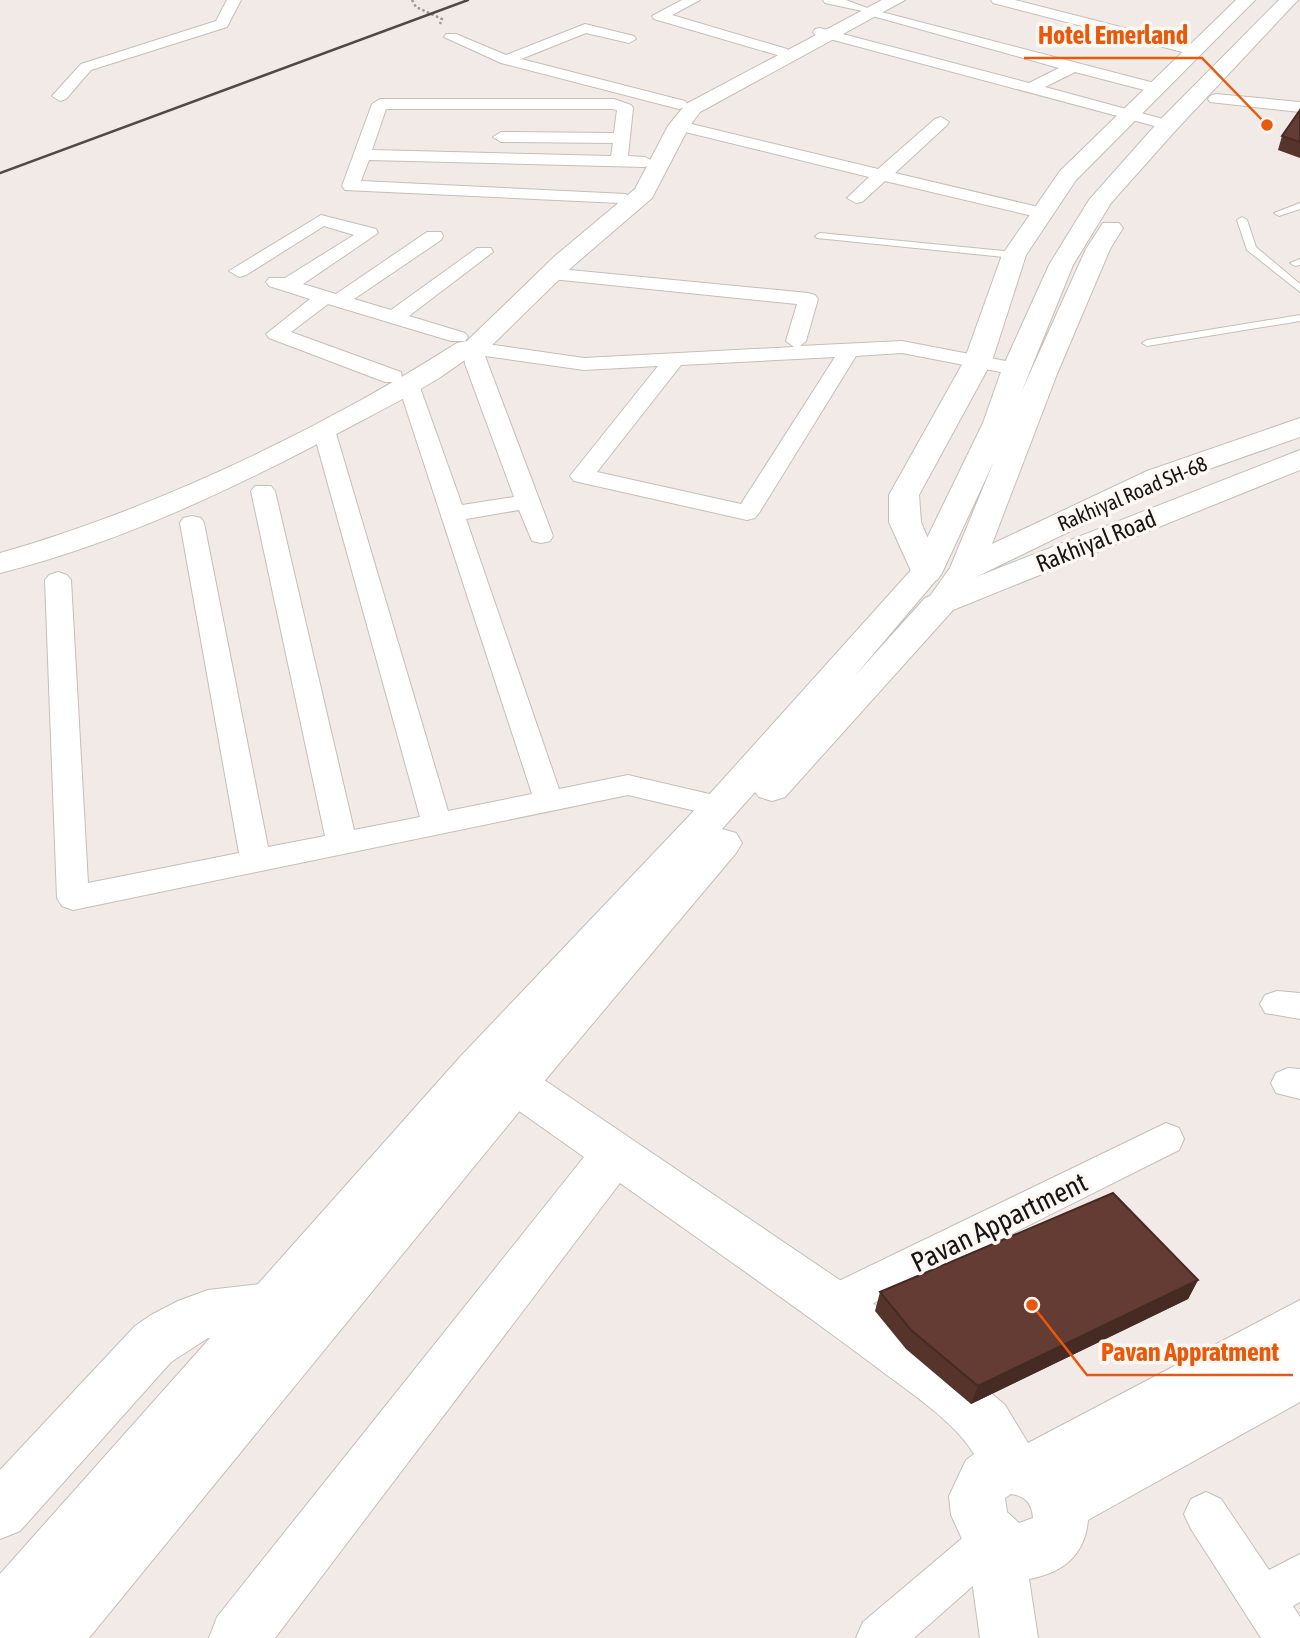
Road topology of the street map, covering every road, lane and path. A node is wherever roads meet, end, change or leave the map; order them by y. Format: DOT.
graph roads {
  1 [pos="234,0"];
  2 [pos="412,0"];
  3 [pos="693,0"];
  4 [pos="830,0"];
  5 [pos="896,0"];
  6 [pos="998,0"];
  7 [pos="1246,0"];
  8 [pos="1284,4"];
  9 [pos="872,7"];
  10 [pos="826,34"];
  11 [pos="451,37"];
  12 [pos="629,38"];
  13 [pos="1194,50"];
  14 [pos="782,52"];
  15 [pos="506,60"];
  16 [pos="1073,67"];
  17 [pos="1156,88"];
  18 [pos="1030,89"];
  19 [pos="60,96"];
  20 [pos="1216,99"];
  21 [pos="1300,107"];
  22 [pos="1129,114"];
  23 [pos="679,115"];
  24 [pos="941,122"];
  25 [pos="1168,125"];
  26 [pos="622,129"];
  27 [pos="394,138"];
  28 [pos="487,138"];
  29 [pos="365,147"];
  30 [pos="619,160"];
  31 [pos="645,162"];
  32 [pos="881,176"];
  33 [pos="351,186"];
  34 [pos="620,198"];
  35 [pos="856,198"];
  36 [pos="1300,205"];
  37 [pos="1279,212"];
  38 [pos="1041,213"];
  39 [pos="321,220"];
  40 [pos="1242,220"];
  41 [pos="434,236"];
  42 [pos="820,236"];
  43 [pos="484,252"];
  44 [pos="1014,254"];
  45 [pos="549,274"];
  46 [pos="288,285"];
  47 [pos="1300,289"];
  48 [pos="333,298"];
  49 [pos="395,317"];
  50 [pos="1300,318"];
  51 [pos="796,341"];
  52 [pos="465,343"];
  53 [pos="1147,343"];
  54 [pos="850,349"];
  55 [pos="676,359"];
  56 [pos="978,361"];
  57 [pos="1016,369"];
  58 [pos="401,381"];
  59 [pos="1300,427"];
  60 [pos="324,430"];
  61 [pos="1300,458"];
  62 [pos="263,491"];
  63 [pos="528,502"];
  64 [pos="184,504"];
  65 [pos="452,514"];
  66 [pos="541,536"];
  67 [pos="0,550"];
  68 [pos="0,563"];
  69 [pos="58,580"];
  70 [pos="944,582"];
  71 [pos="549,801"];
  72 [pos="721,806"];
  73 [pos="437,824"];
  74 [pos="342,843"];
  75 [pos="256,861"];
  76 [pos="515,1084"];
  77 [pos="1166,1139"];
  78 [pos="615,1153"];
  79 [pos="832,1304"];
  80 [pos="270,1307"];
  81 [pos="1300,1324"];
  82 [pos="1295,1388"];
  83 [pos="1035,1480"];
  84 [pos="0,1511"];
  85 [pos="1206,1514"];
  86 [pos="994,1539"];
  87 [pos="1300,1576"];
  88 [pos="1262,1600"];
  89 [pos="0,1618"];
  90 [pos="51,1638"];
  91 [pos="239,1638"];
  92 [pos="879,1638"];
  93 [pos="1009,1638"];
  94 [pos="1287,1638"];
  1 -- 19 [label="street"];
  2 -- 11 [label="path"];
  3 -- 14 [label="street"];
  4 -- 9 [label="street"];
  5 -- 9 [label="street"];
  6 -- 13 [label="street"];
  7 -- 13 [label="street"];
  8 -- 20 [label="street"];
  8 -- 25 [label="street"];
  9 -- 10 [label="street"];
  9 -- 16 [label="street"];
  10 -- 14 [label="street"];
  10 -- 18 [label="street"];
  10 -- 23 [label="street"];
  11 -- 15 [label="street"];
  12 -- 15 [label="street"];
  13 -- 17 [label="street"];
  14 -- 23 [label="street"];
  15 -- 23 [label="street"];
  16 -- 17 [label="street"];
  16 -- 18 [label="street"];
  17 -- 22 [label="street"];
  18 -- 22 [label="street"];
  20 -- 21 [label="street"];
  20 -- 70 [label="street"];
  22 -- 25 [label="street"];
  22 -- 38 [label="street"];
  23 -- 31 [label="street"];
  23 -- 32 [label="street"];
  23 -- 45 [label="street"];
  24 -- 32 [label="street"];
  25 -- 57 [label="street"];
  26 -- 28 [label="street"];
  26 -- 29 [label="street"];
  26 -- 30 [label="street"];
  27 -- 29 [label="street"];
  29 -- 30 [label="street"];
  29 -- 33 [label="street"];
  30 -- 31 [label="street"];
  31 -- 34 [label="street"];
  32 -- 35 [label="street"];
  32 -- 38 [label="street"];
  33 -- 34 [label="street"];
  33 -- 39 [label="street"];
  34 -- 52 [label="street"];
  36 -- 37 [label="lane"];
  38 -- 44 [label="street"];
  39 -- 46 [label="street"];
  39 -- 46 [label="street"];
  40 -- 47 [label="lane"];
  41 -- 48 [label="street"];
  42 -- 44 [label="lane"];
  43 -- 49 [label="street"];
  44 -- 56 [label="street"];
  45 -- 51 [label="street"];
  45 -- 52 [label="street"];
  46 -- 48 [label="street"];
  48 -- 49 [label="street"];
  48 -- 58 [label="street"];
  49 -- 52 [label="street"];
  50 -- 53 [label="lane"];
  52 -- 55 [label="street"];
  52 -- 58 [label="street"];
  52 -- 63 [label="street"];
  54 -- 55 [label="street"];
  54 -- 55 [label="street"];
  54 -- 56 [label="street"];
  56 -- 57 [label="street"];
  56 -- 70 [label="street"];
  57 -- 70 [label="street"];
  58 -- 60 [label="street"];
  58 -- 64 [label="street"];
  58 -- 65 [label="street"];
  59 -- 70 [label="street, Rakhiyal Road SH-68"];
  60 -- 64 [label="street"];
  60 -- 73 [label="street"];
  61 -- 70 [label="street, Rakhiyal Road"];
  62 -- 74 [label="street"];
  63 -- 65 [label="street"];
  63 -- 66 [label="street"];
  64 -- 67 [label="street"];
  64 -- 68 [label="street"];
  64 -- 75 [label="street"];
  65 -- 71 [label="street"];
  69 -- 75 [label="street"];
  70 -- 72 [label="street"];
  70 -- 76 [label="street"];
  71 -- 72 [label="street"];
  71 -- 73 [label="street"];
  72 -- 80 [label="street"];
  73 -- 74 [label="street"];
  74 -- 75 [label="street"];
  76 -- 78 [label="street"];
  76 -- 90 [label="street"];
  77 -- 79 [label="street, Pavan Appartment"];
  78 -- 79 [label="street"];
  78 -- 91 [label="street"];
  79 -- 83 [label="street"];
  80 -- 84 [label="street"];
  80 -- 89 [label="street"];
  81 -- 83 [label="street"];
  82 -- 83 [label="street"];
  83 -- 86 [label="street"];
  83 -- 86 [label="street"];
  85 -- 88 [label="street"];
  86 -- 92 [label="street"];
  86 -- 93 [label="street"];
  87 -- 88 [label="street"];
  88 -- 94 [label="street"];
}
